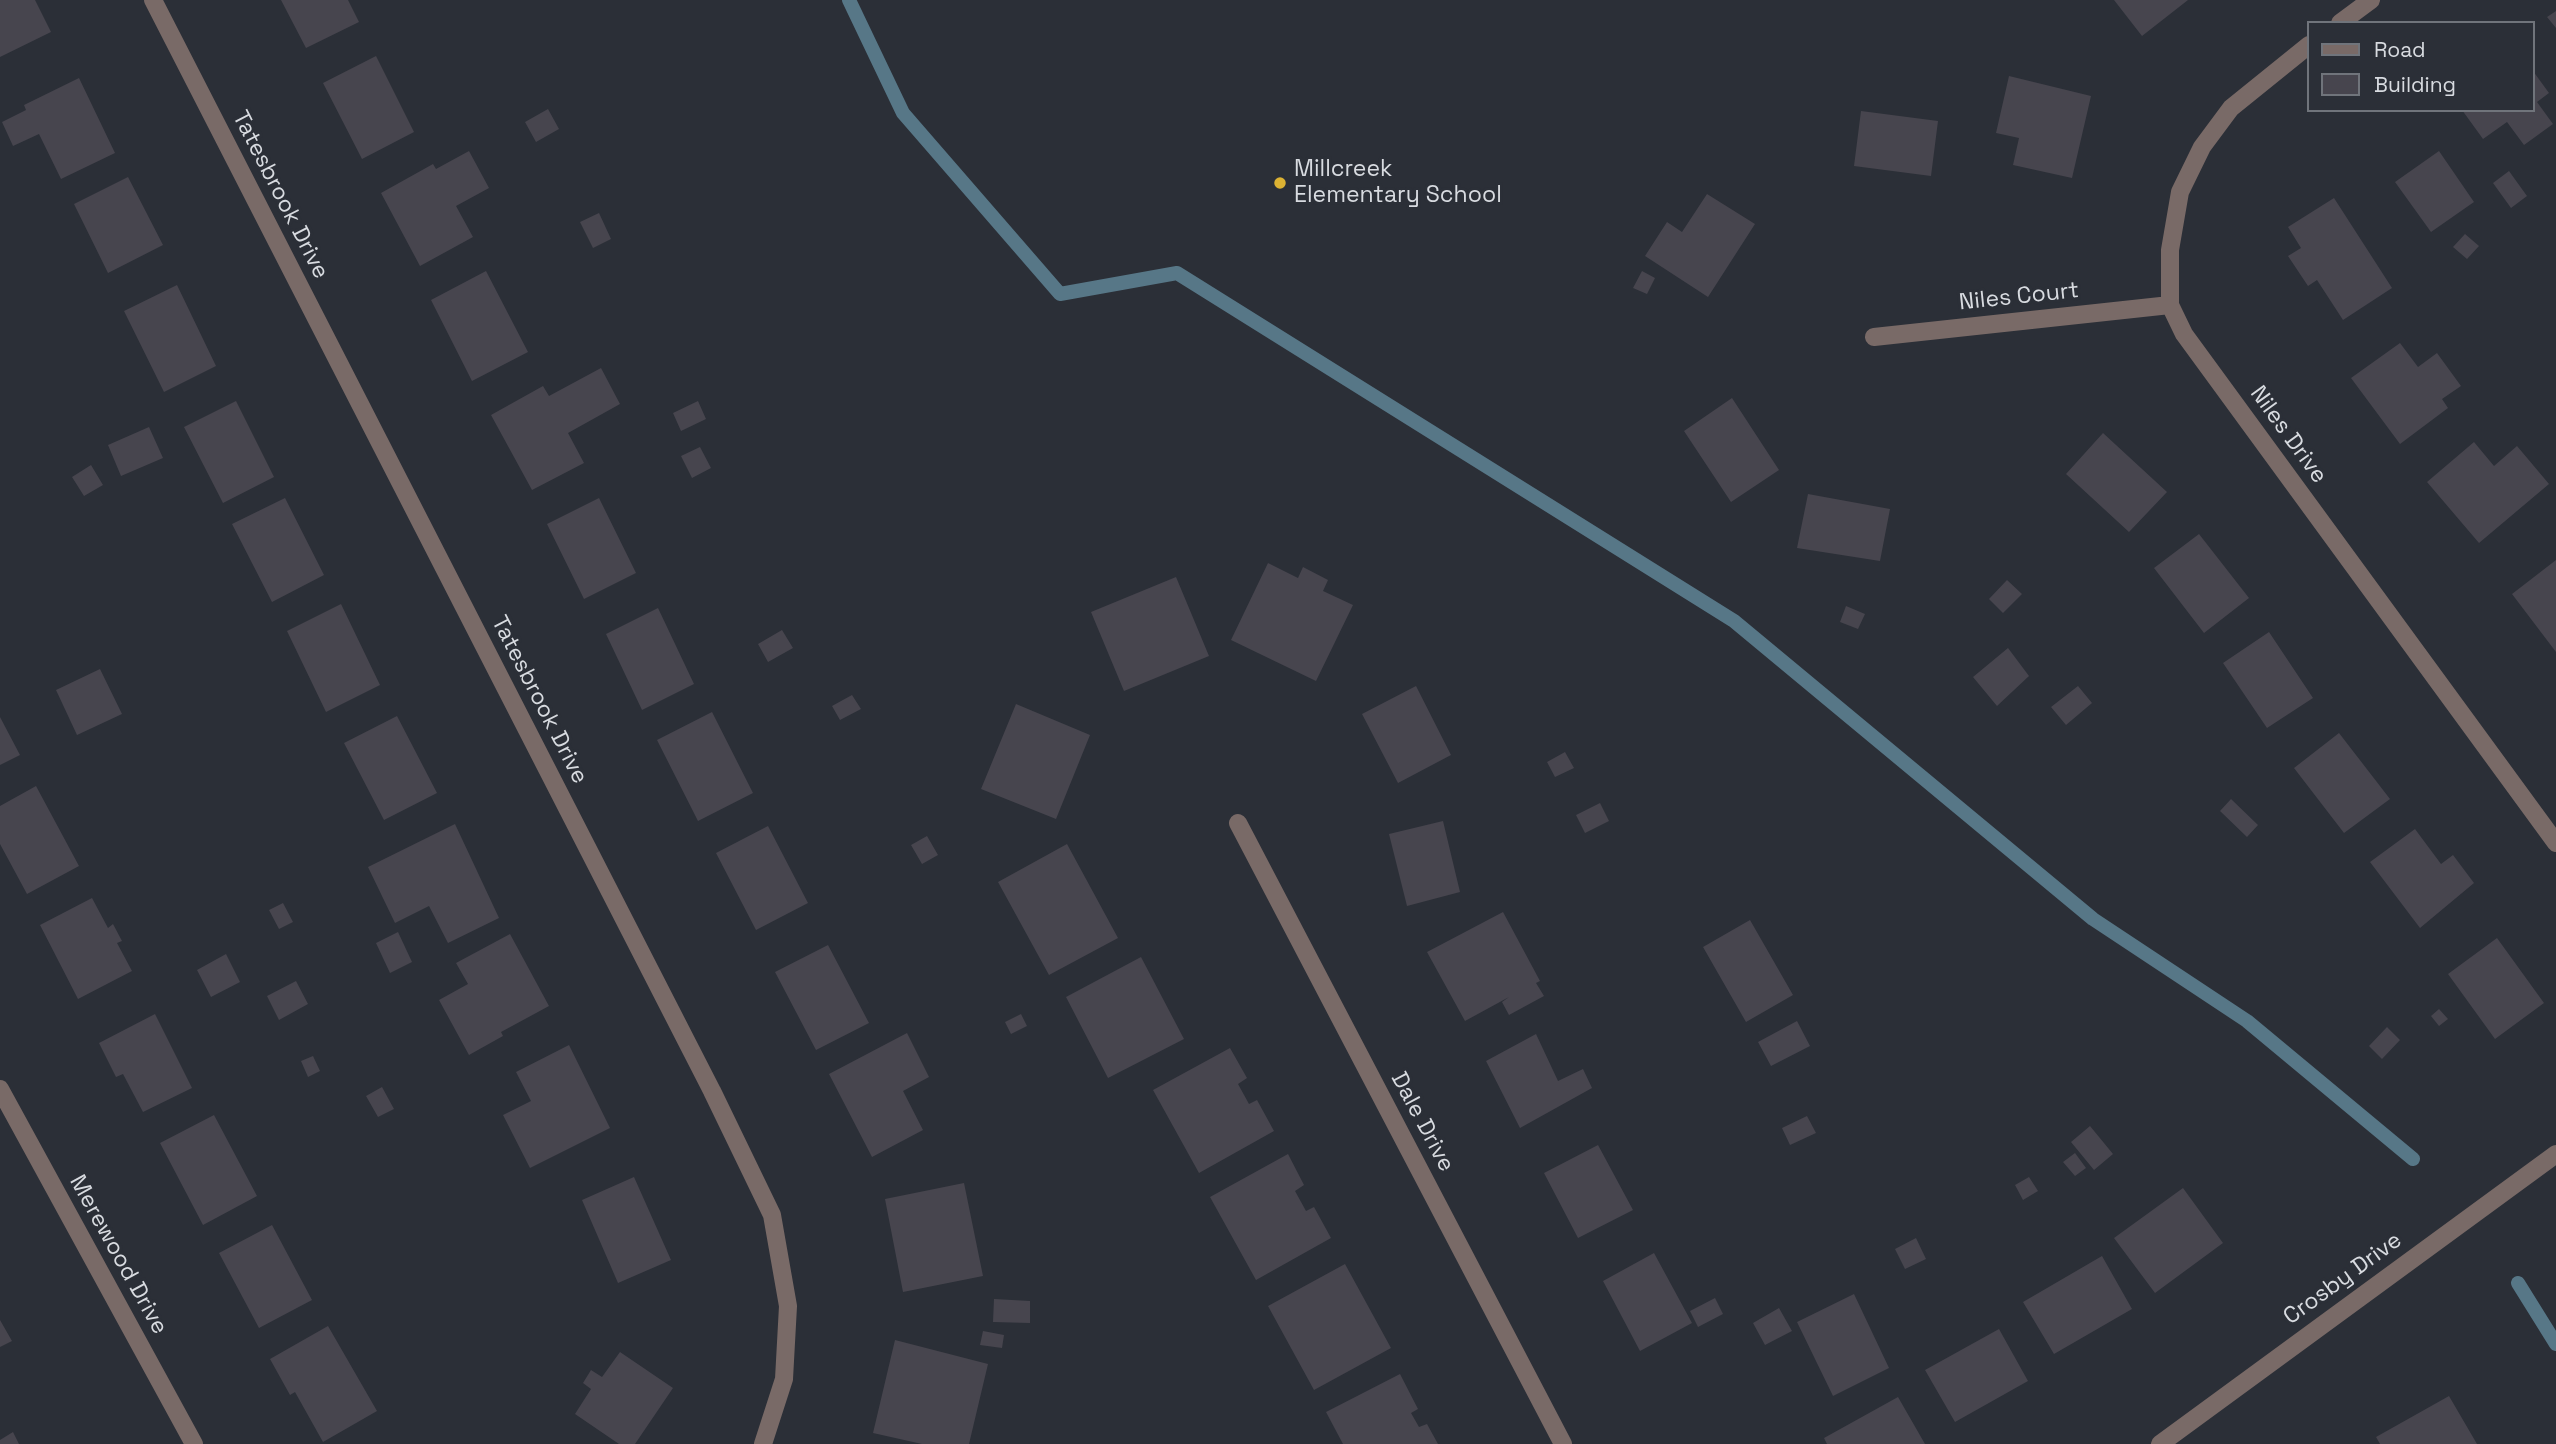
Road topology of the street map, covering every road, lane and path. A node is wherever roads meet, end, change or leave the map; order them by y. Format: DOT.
graph roads {
  1 [pos="153,0"];
  2 [pos="2371,0"];
  3 [pos="2343,21"];
  4 [pos="2308,46"];
  5 [pos="2170,305"];
  6 [pos="1874,337"];
  7 [pos="1238,823"];
  8 [pos="2556,843"];
  9 [pos="0,1089"];
  10 [pos="8,1123"];
  11 [pos="2556,1154"];
  12 [pos="194,1444"];
  13 [pos="763,1444"];
  14 [pos="1563,1444"];
  15 [pos="2160,1444"];
  1 -- 13 [label="street, Tatesbrook Drive"];
  2 -- 3 [label="street"];
  4 -- 5 [label="street, Niles Drive"];
  5 -- 6 [label="street, Niles Court"];
  5 -- 8 [label="street, Niles Drive"];
  7 -- 14 [label="street, Dale Drive"];
  9 -- 10 [label="street, Merewood Drive"];
  10 -- 12 [label="street, Merewood Drive"];
  11 -- 15 [label="street, Crosby Drive"];
}
